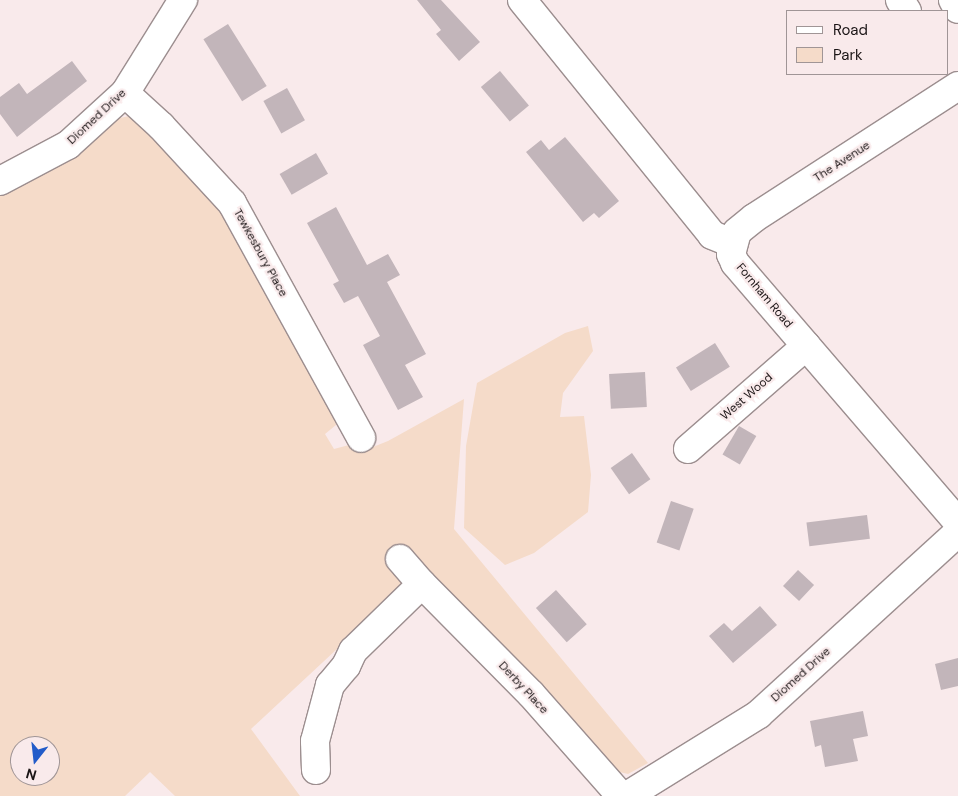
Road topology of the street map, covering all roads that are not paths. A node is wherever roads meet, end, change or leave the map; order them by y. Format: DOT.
graph roads {
  1 [pos="183,0"];
  2 [pos="522,0"];
  3 [pos="953,0"];
  4 [pos="958,9"];
  5 [pos="953,83"];
  6 [pos="125,93"];
  7 [pos="0,181"];
  8 [pos="732,243"];
  9 [pos="806,346"];
  10 [pos="361,438"];
  11 [pos="688,449"];
  12 [pos="958,522"];
  13 [pos="958,532"];
  14 [pos="400,559"];
  15 [pos="422,584"];
  16 [pos="316,770"];
  17 [pos="621,796"];
  18 [pos="627,796"];
  1 -- 6 [label="street, Diomed Drive"];
  2 -- 8 [label="street"];
  3 -- 4 [label="street"];
  5 -- 8 [label="street, The Avenue"];
  6 -- 7 [label="street, Diomed Drive"];
  6 -- 10 [label="street, Tewkesbury Place"];
  8 -- 9 [label="street, Fornham Road"];
  9 -- 11 [label="street, West Wood"];
  9 -- 12 [label="street, Fornham Road"];
  13 -- 18 [label="street, Diomed Drive"];
  14 -- 15 [label="street, Derby Place"];
  15 -- 16 [label="street"];
  15 -- 17 [label="street, Derby Place"];
}
